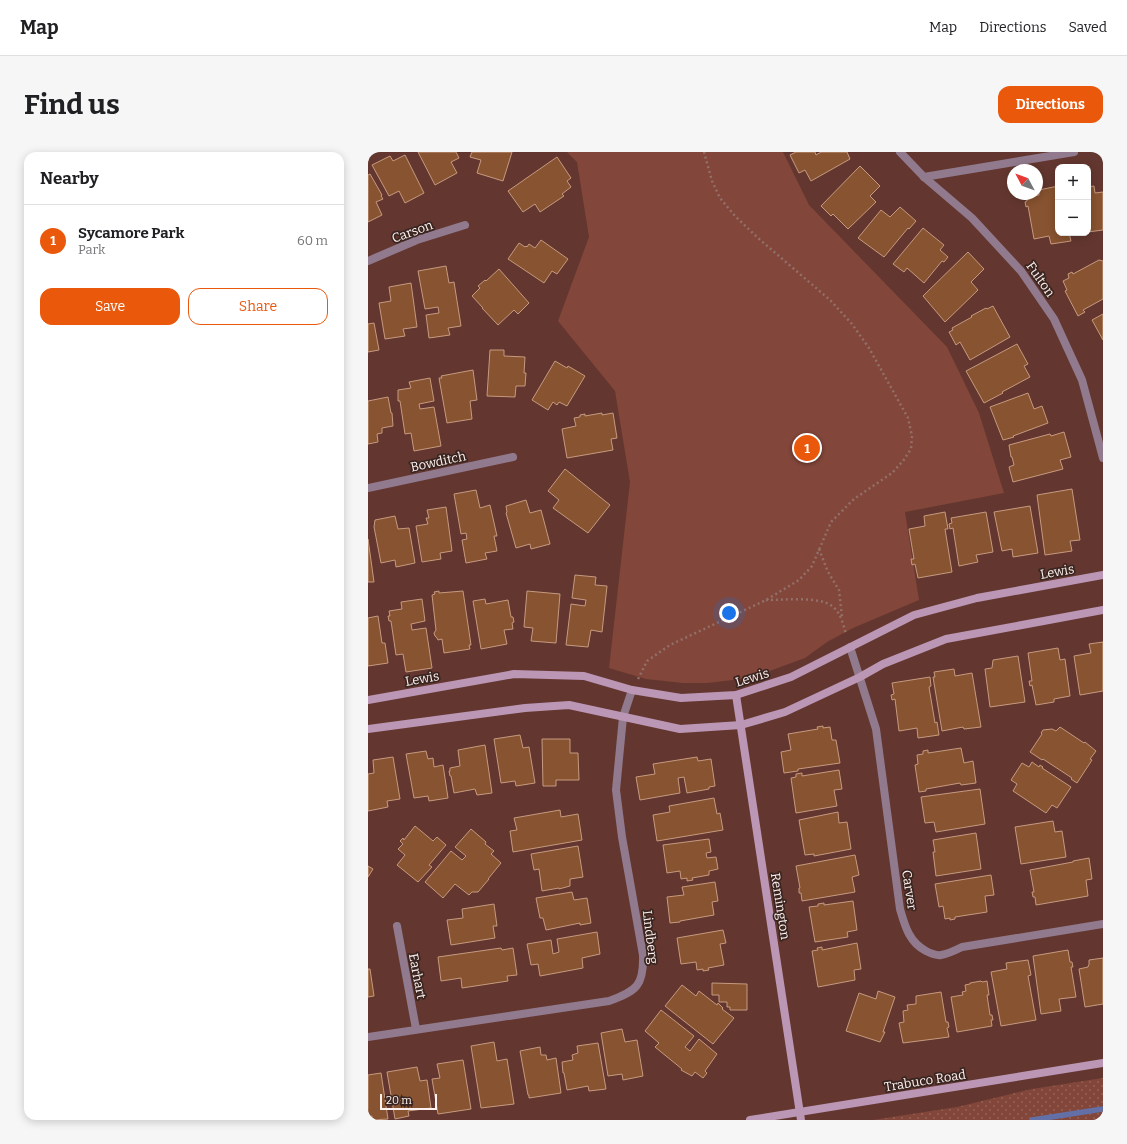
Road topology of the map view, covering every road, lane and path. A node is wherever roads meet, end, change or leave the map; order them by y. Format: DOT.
graph roads {
  1 [pos="704,152"];
  2 [pos="900,152"];
  3 [pos="1074,152"];
  4 [pos="924,177"];
  5 [pos="465,225"];
  6 [pos="368,261"];
  7 [pos="513,457"];
  8 [pos="1103,458"];
  9 [pos="368,488"];
  10 [pos="819,548"];
  11 [pos="1103,575"];
  12 [pos="766,600"];
  13 [pos="1103,610"];
  14 [pos="842,617"];
  15 [pos="850,647"];
  16 [pos="860,677"];
  17 [pos="632,690"];
  18 [pos="736,695"];
  19 [pos="368,700"];
  20 [pos="623,717"];
  21 [pos="741,725"];
  22 [pos="368,729"];
  23 [pos="1103,924"];
  24 [pos="397,926"];
  25 [pos="416,1029"];
  26 [pos="368,1038"];
  27 [pos="1103,1063"];
  28 [pos="800,1116"];
  29 [pos="750,1120"];
  1 -- 10 [label="path"];
  2 -- 4 [label="street, Fulton"];
  3 -- 4 [label="street"];
  4 -- 8 [label="street, Fulton"];
  5 -- 6 [label="street, Carson"];
  7 -- 9 [label="street, Bowditch"];
  10 -- 12 [label="path"];
  10 -- 14 [label="path"];
  11 -- 15 [label="street, Lewis"];
  12 -- 14 [label="path"];
  12 -- 17 [label="path"];
  13 -- 16 [label="street"];
  14 -- 15 [label="path"];
  15 -- 16 [label="street, Carver"];
  15 -- 18 [label="street, Lewis"];
  16 -- 21 [label="street"];
  16 -- 23 [label="street, Carver"];
  17 -- 18 [label="street, Lewis"];
  17 -- 19 [label="street, Lewis"];
  17 -- 20 [label="street, Lindberg"];
  18 -- 21 [label="street, Remington"];
  20 -- 21 [label="street"];
  20 -- 22 [label="street"];
  20 -- 25 [label="street, Lindberg"];
  21 -- 28 [label="street, Remington"];
  24 -- 25 [label="street, Earhart"];
  25 -- 26 [label="street, Lindberg"];
  27 -- 28 [label="street, Trabuco Road"];
  28 -- 29 [label="street, Trabuco Road"];
}
